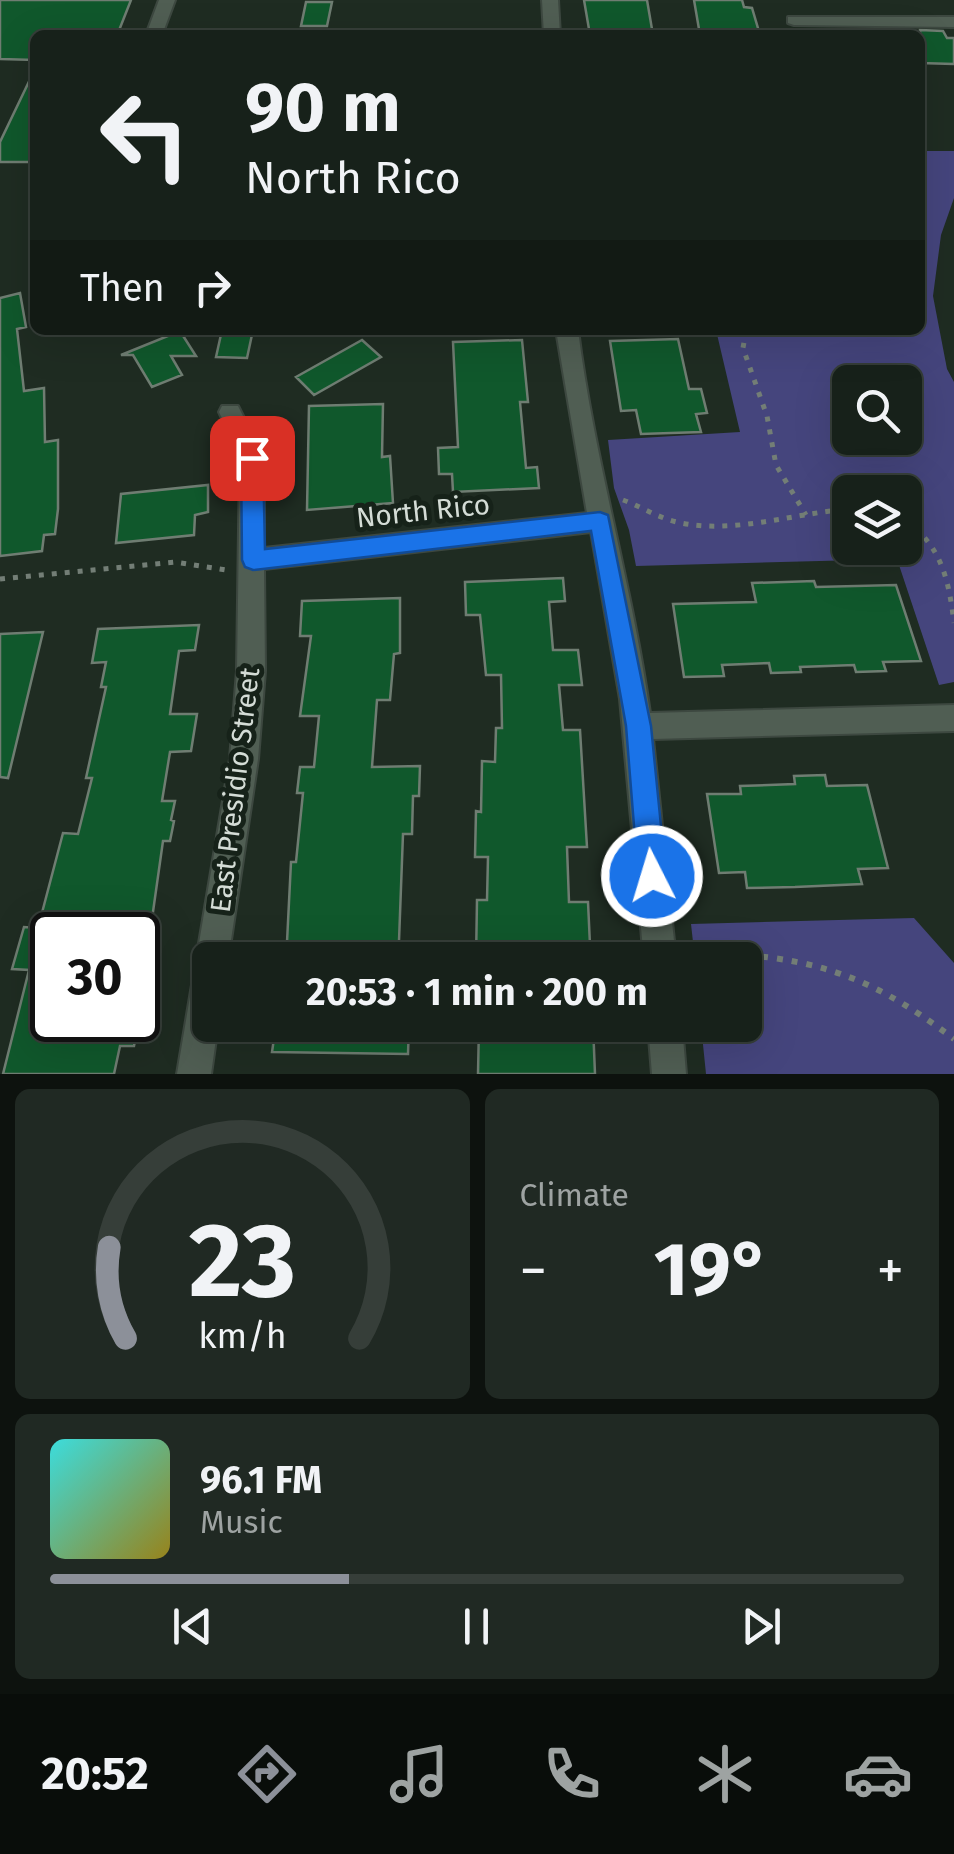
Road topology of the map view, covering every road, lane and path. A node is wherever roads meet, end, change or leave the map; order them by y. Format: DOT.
graph roads {
  1 [pos="167,0"];
  2 [pos="550,0"];
  3 [pos="788,0"];
  4 [pos="954,22"];
  5 [pos="796,28"];
  6 [pos="156,30"];
  7 [pos="552,30"];
  8 [pos="568,335"];
  9 [pos="745,335"];
  10 [pos="230,412"];
  11 [pos="598,511"];
  12 [pos="832,511"];
  13 [pos="806,514"];
  14 [pos="922,532"];
  15 [pos="253,564"];
  16 [pos="0,580"];
  17 [pos="954,624"];
  18 [pos="954,718"];
  19 [pos="638,726"];
  20 [pos="215,942"];
  21 [pos="658,942"];
  22 [pos="762,956"];
  23 [pos="954,1038"];
  24 [pos="199,1042"];
  25 [pos="666,1042"];
  26 [pos="194,1074"];
  27 [pos="669,1074"];
  1 -- 6 [label="street"];
  2 -- 7 [label="street"];
  3 -- 5 [label="street"];
  4 -- 5 [label="street"];
  8 -- 11 [label="street"];
  9 -- 13 [label="path"];
  10 -- 15 [label="street, East Presidio Street"];
  11 -- 13 [label="path"];
  11 -- 15 [label="street, North Rico"];
  11 -- 19 [label="street"];
  12 -- 13 [label="path"];
  14 -- 17 [label="path"];
  15 -- 16 [label="path"];
  15 -- 20 [label="street, East Presidio Street"];
  18 -- 19 [label="street"];
  19 -- 21 [label="street"];
  22 -- 23 [label="path"];
  24 -- 26 [label="street"];
  25 -- 27 [label="street"];
}
